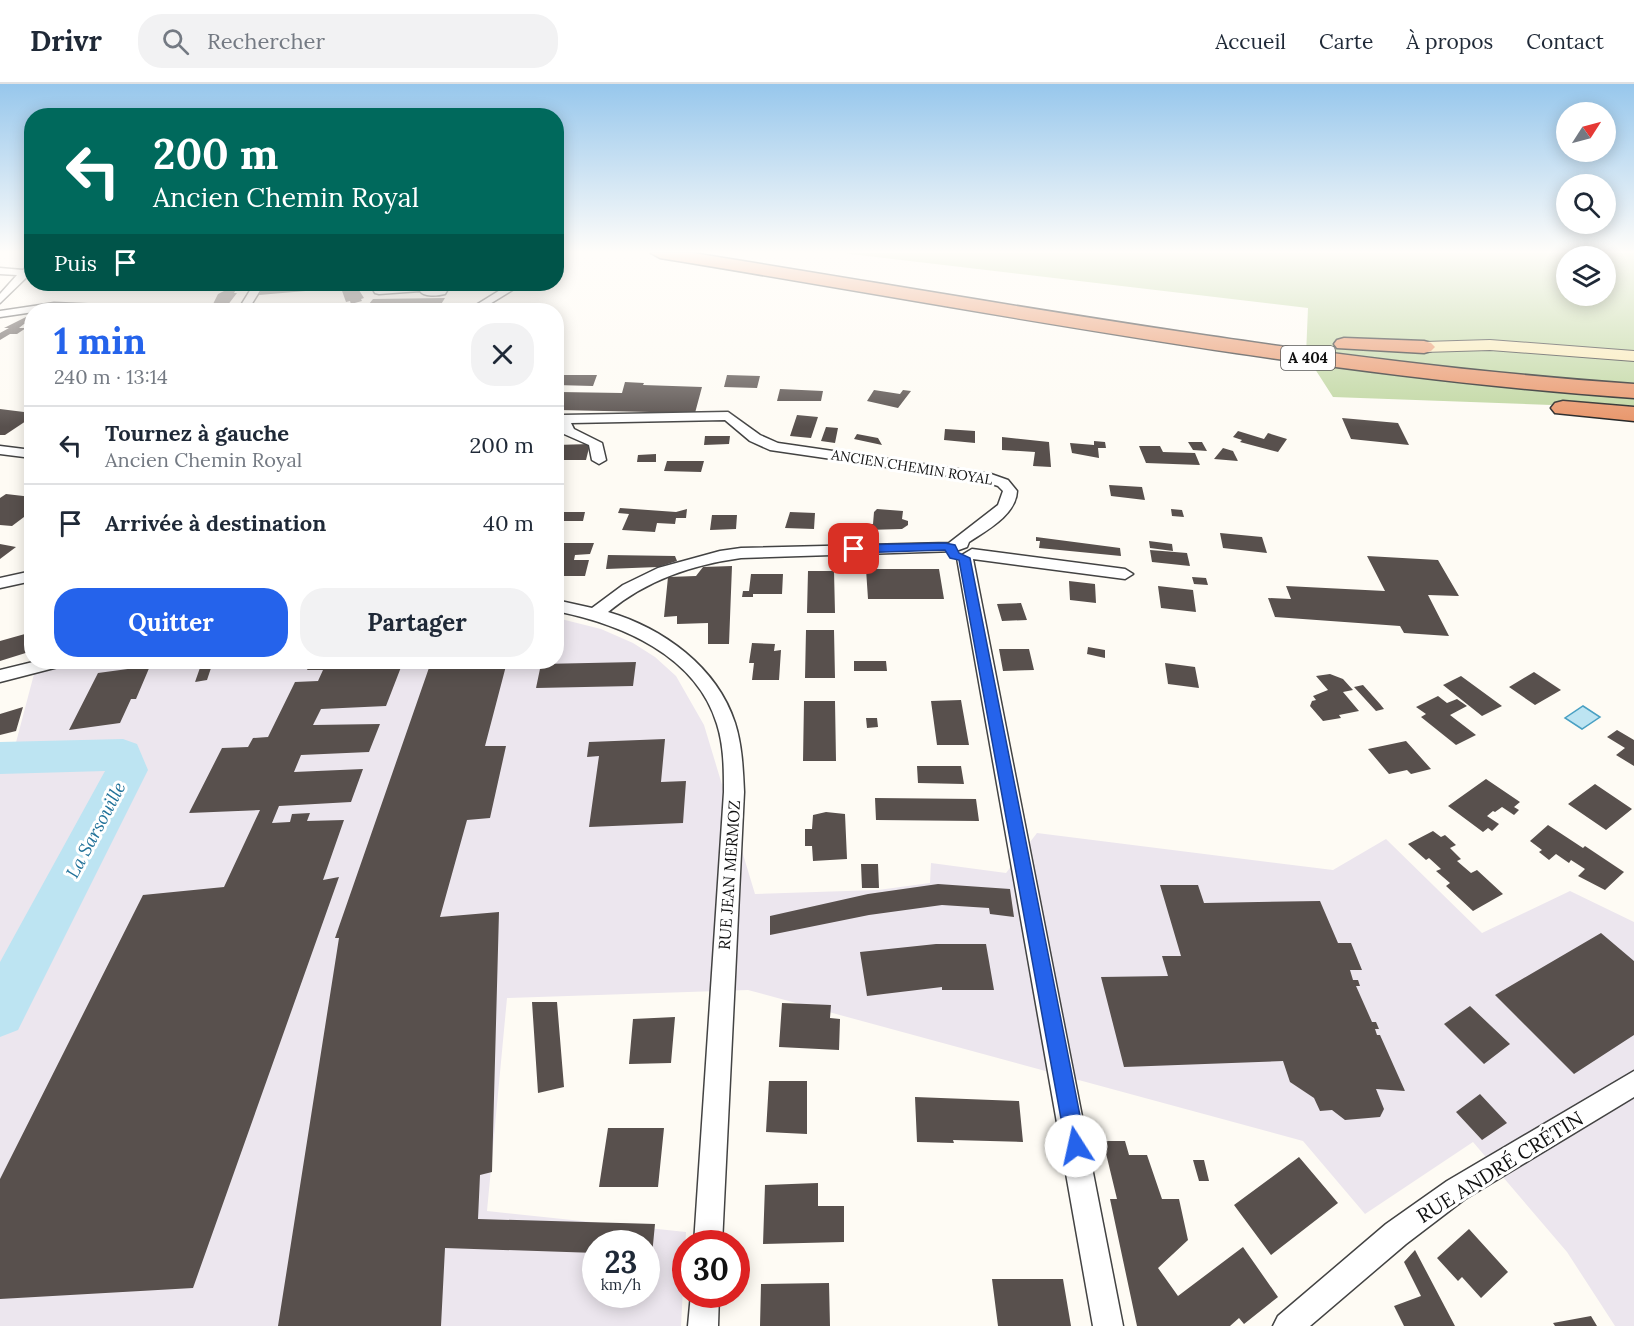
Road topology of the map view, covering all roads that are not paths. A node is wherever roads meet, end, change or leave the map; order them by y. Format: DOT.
graph roads {
  1 [pos="1028,311"];
  2 [pos="1040,311"];
  3 [pos="1047,311"];
  4 [pos="1059,311"];
  5 [pos="1424,347"];
  6 [pos="1634,356"];
  7 [pos="1634,380"];
  8 [pos="1634,391"];
  9 [pos="1634,414"];
  10 [pos="564,418"];
  11 [pos="564,420"];
  12 [pos="0,450"];
  13 [pos="24,453"];
  14 [pos="599,460"];
  15 [pos="962,551"];
  16 [pos="1125,574"];
  17 [pos="24,578"];
  18 [pos="0,583"];
  19 [pos="564,607"];
  20 [pos="596,613"];
  21 [pos="28,669"];
  22 [pos="0,676"];
  23 [pos="1634,1083"];
  24 [pos="709,1230"];
  25 [pos="704,1308"];
  26 [pos="703,1326"];
  27 [pos="1108,1326"];
  28 [pos="1288,1326"];
  1 -- 9 [label="highway"];
  2 -- 8 [label="highway, A 404"];
  3 -- 7 [label="highway, A 404"];
  4 -- 5 [label="highway"];
  5 -- 6 [label="main road"];
  10 -- 15 [label="street, ANCIEN CHEMIN ROYAL"];
  11 -- 14 [label="street, ANCIEN CHEMIN ROYAL"];
  12 -- 13 [label="street"];
  15 -- 16 [label="street"];
  15 -- 20 [label="street"];
  15 -- 27 [label="street"];
  17 -- 18 [label="street"];
  19 -- 20 [label="street, RUE JEAN MERMOZ"];
  20 -- 24 [label="street, RUE JEAN MERMOZ"];
  21 -- 22 [label="street"];
  23 -- 28 [label="street, RUE ANDRÉ CRÉTIN"];
  25 -- 26 [label="street"];
}
